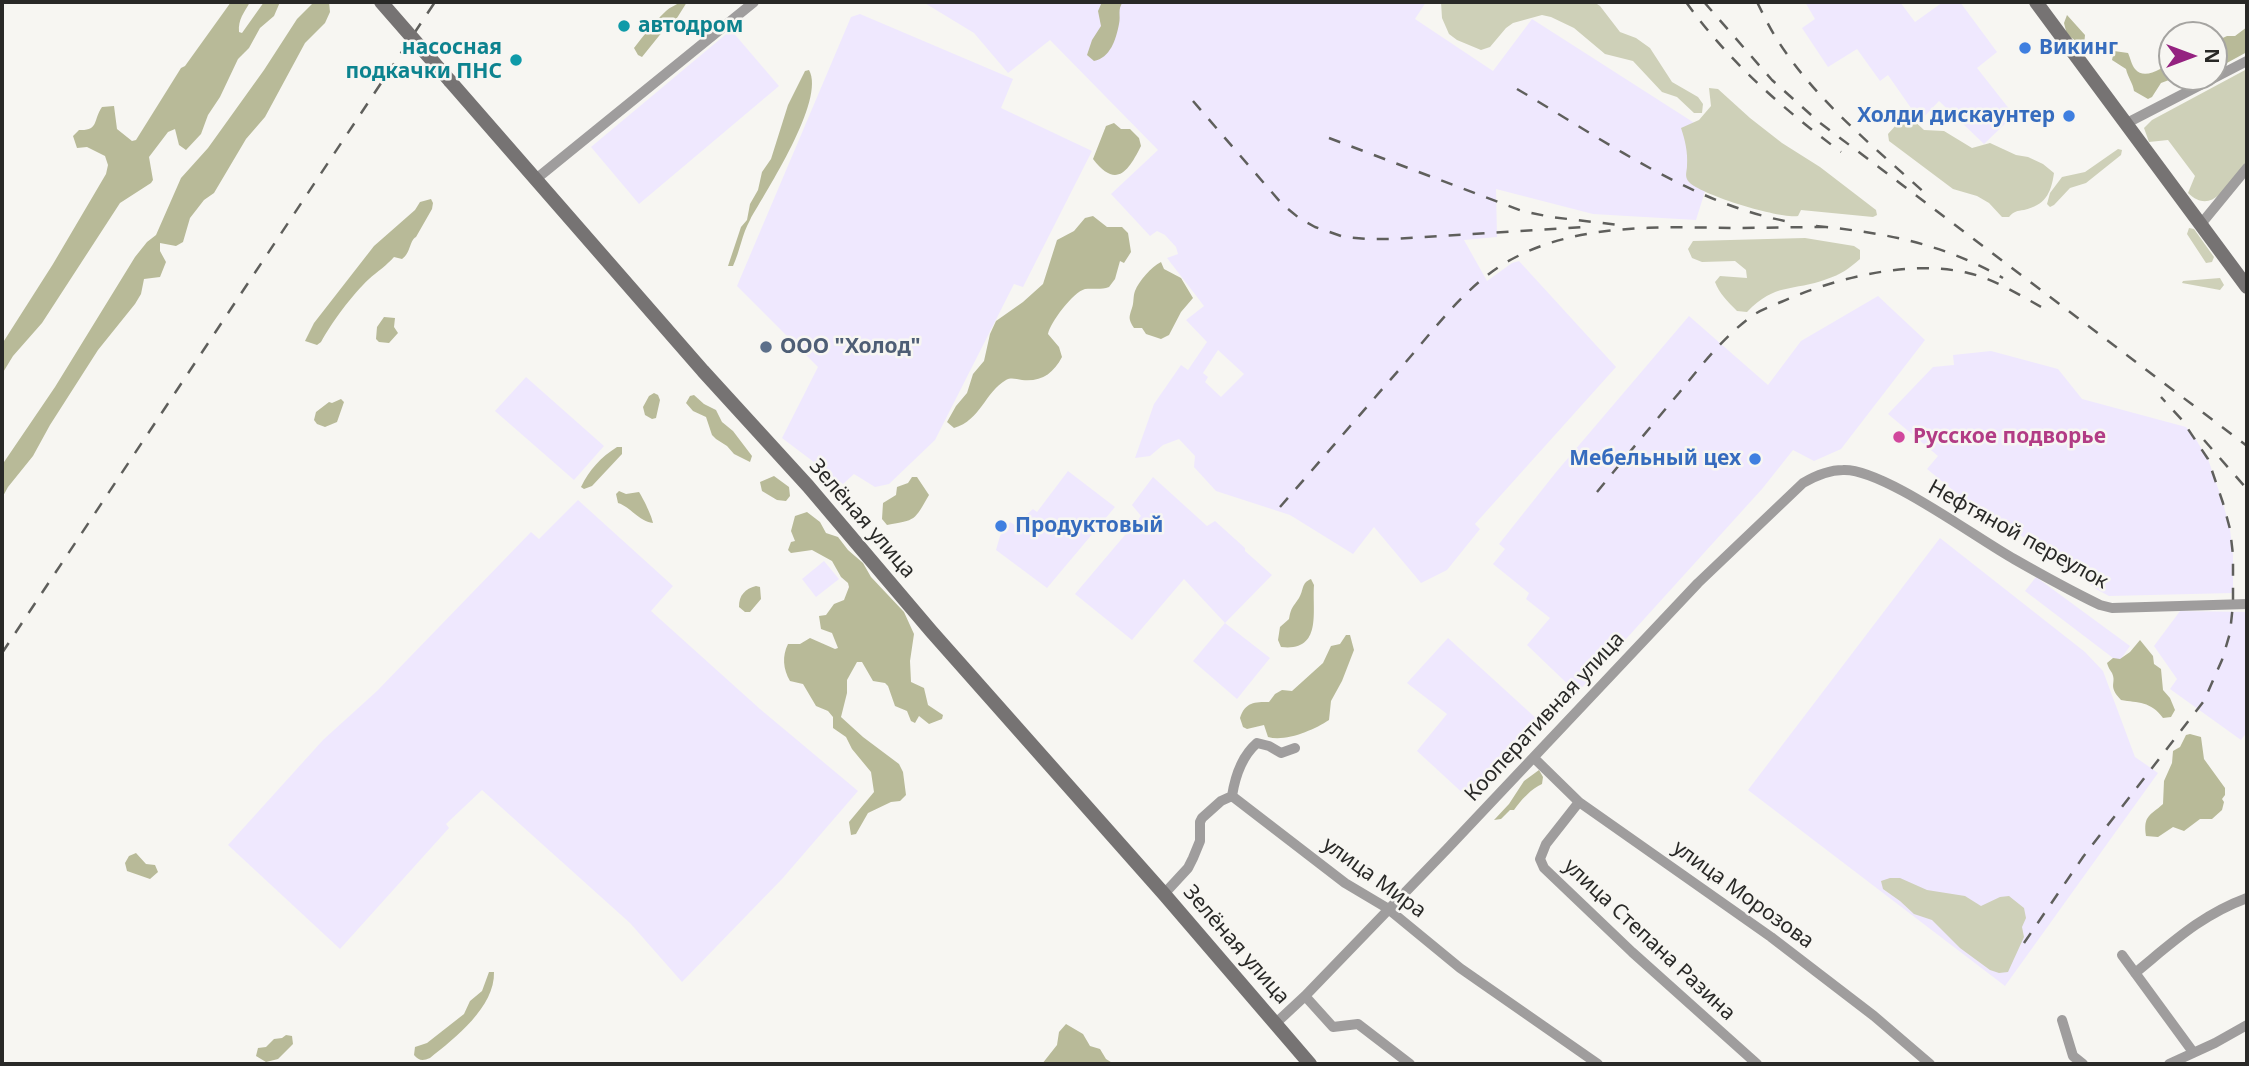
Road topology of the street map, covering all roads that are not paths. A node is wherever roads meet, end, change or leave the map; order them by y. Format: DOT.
graph roads {
  1 [pos="381,2"];
  2 [pos="754,2"];
  3 [pos="2036,2"];
  4 [pos="2247,61"];
  5 [pos="2127,123"];
  6 [pos="2247,168"];
  7 [pos="536,179"];
  8 [pos="2201,224"];
  9 [pos="2247,287"];
  10 [pos="1858,472"];
  11 [pos="2247,604"];
  12 [pos="1294,748"];
  13 [pos="1534,758"];
  14 [pos="1232,796"];
  15 [pos="1579,802"];
  16 [pos="1164,894"];
  17 [pos="2247,898"];
  18 [pos="1387,908"];
  19 [pos="2122,955"];
  20 [pos="2136,973"];
  21 [pos="1305,996"];
  22 [pos="2062,1020"];
  23 [pos="1276,1023"];
  24 [pos="2247,1025"];
  25 [pos="2193,1052"];
  26 [pos="1310,1064"];
  27 [pos="1410,1064"];
  28 [pos="1598,1064"];
  29 [pos="1757,1064"];
  30 [pos="1930,1064"];
  31 [pos="2083,1064"];
  32 [pos="2169,1064"];
  1 -- 7 [label="street, Зелёная улица, bridge"];
  2 -- 7 [label="street"];
  3 -- 5 [label="street"];
  4 -- 5 [label="street"];
  5 -- 8 [label="street"];
  6 -- 8 [label="street"];
  7 -- 16 [label="street, Зелёная улица"];
  8 -- 9 [label="street"];
  10 -- 11 [label="street, Нефтяной переулок"];
  10 -- 13 [label="street, Кооперативная улица"];
  12 -- 14 [label="street"];
  13 -- 15 [label="street, улица Морозова"];
  13 -- 18 [label="street, Кооперативная улица"];
  14 -- 16 [label="street"];
  14 -- 18 [label="street, улица Мира"];
  15 -- 29 [label="street, улица Степана Разина"];
  15 -- 30 [label="street, улица Морозова"];
  16 -- 23 [label="street, Зелёная улица"];
  17 -- 20 [label="street"];
  18 -- 21 [label="street, Кооперативная улица"];
  18 -- 28 [label="street, улица Мира"];
  19 -- 20 [label="street"];
  20 -- 25 [label="street"];
  21 -- 23 [label="street, Кооперативная улица"];
  21 -- 27 [label="street"];
  22 -- 31 [label="street"];
  23 -- 26 [label="street, Зелёная улица"];
  24 -- 25 [label="street"];
  25 -- 32 [label="street"];
}
